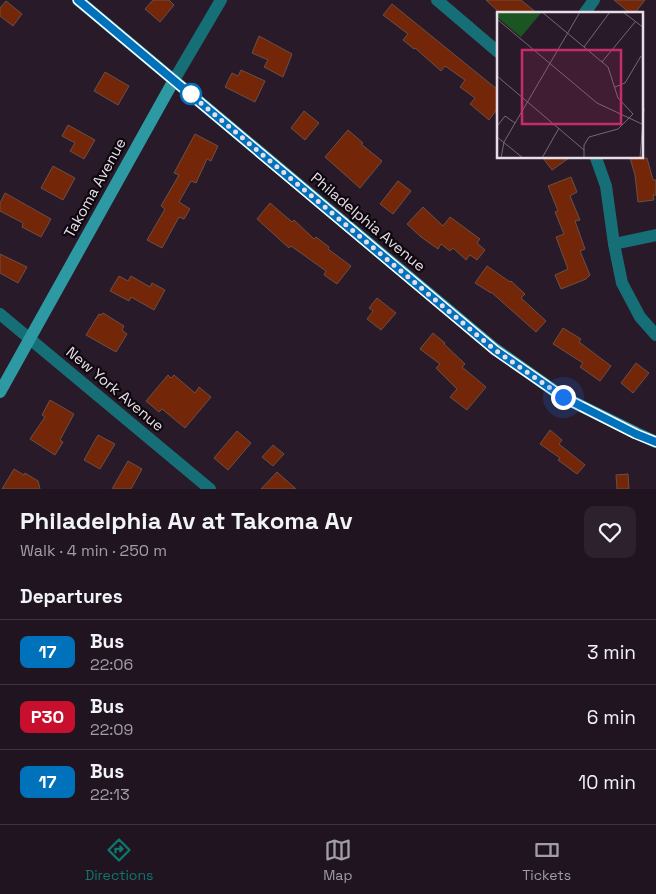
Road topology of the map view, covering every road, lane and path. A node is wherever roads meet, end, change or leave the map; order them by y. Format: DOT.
graph roads {
  1 [pos="78,0"];
  2 [pos="221,0"];
  3 [pos="437,0"];
  4 [pos="594,0"];
  5 [pos="585,12"];
  6 [pos="497,51"];
  7 [pos="174,80"];
  8 [pos="596,159"];
  9 [pos="656,235"];
  10 [pos="614,244"];
  11 [pos="0,314"];
  12 [pos="656,335"];
  13 [pos="30,339"];
  14 [pos="0,392"];
  15 [pos="656,442"];
  16 [pos="210,489"];
  1 -- 7 [label="main road, Philadelphia Avenue"];
  2 -- 7 [label="street, Takoma Avenue"];
  3 -- 6 [label="street"];
  4 -- 5 [label="street"];
  7 -- 13 [label="main road, Takoma Avenue"];
  7 -- 15 [label="main road, Philadelphia Avenue"];
  8 -- 10 [label="street"];
  9 -- 10 [label="street"];
  10 -- 12 [label="street"];
  11 -- 13 [label="street, New York Avenue"];
  13 -- 14 [label="main road, Takoma Avenue"];
  13 -- 16 [label="street, New York Avenue"];
}
